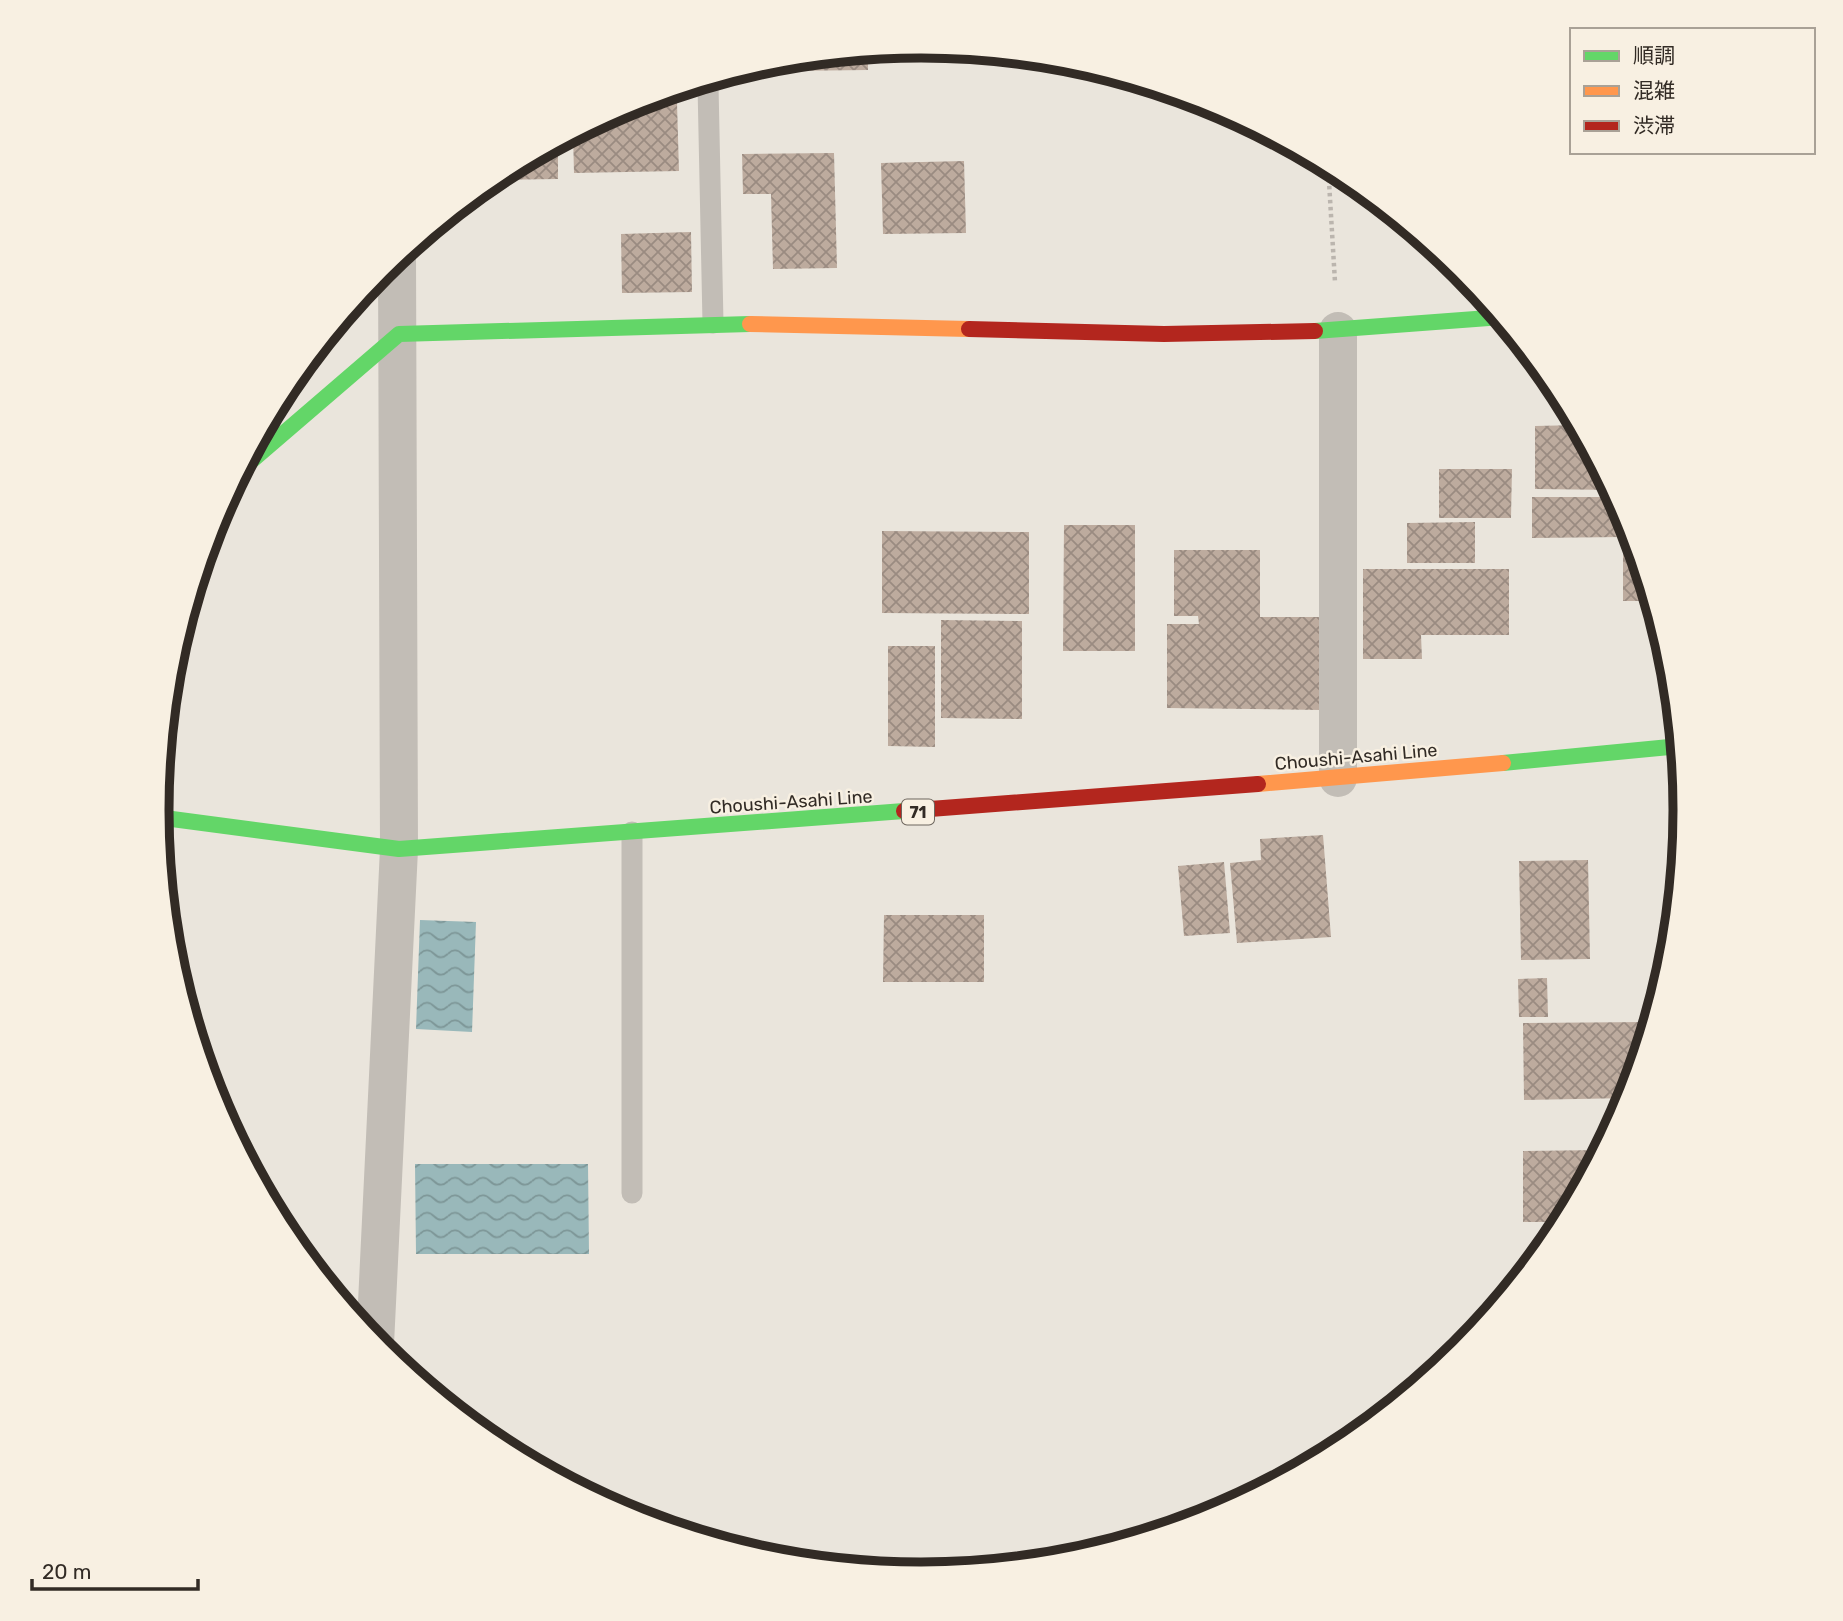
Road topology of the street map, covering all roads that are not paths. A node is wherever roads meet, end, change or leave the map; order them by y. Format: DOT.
graph roads {
  1 [pos="708,89"];
  2 [pos="397,270"];
  3 [pos="1490,318"];
  4 [pos="713,323"];
  5 [pos="1338,331"];
  6 [pos="399,334"];
  7 [pos="259,455"];
  8 [pos="1672,747"];
  9 [pos="1338,778"];
  10 [pos="169,819"];
  11 [pos="632,832"];
  12 [pos="398,849"];
  13 [pos="632,1193"];
  14 [pos="376,1329"];
  1 -- 4 [label="lane"];
  2 -- 6 [label="street"];
  3 -- 5 [label="main road"];
  4 -- 5 [label="main road"];
  4 -- 6 [label="main road"];
  5 -- 9 [label="street"];
  6 -- 7 [label="main road"];
  6 -- 12 [label="street"];
  8 -- 9 [label="main road, Choushi-Asahi Line / 71"];
  9 -- 11 [label="main road, Choushi-Asahi Line / 71"];
  10 -- 12 [label="main road, Choushi-Asahi Line / 71"];
  11 -- 12 [label="main road, Choushi-Asahi Line / 71"];
  11 -- 13 [label="lane"];
  12 -- 14 [label="street"];
}
